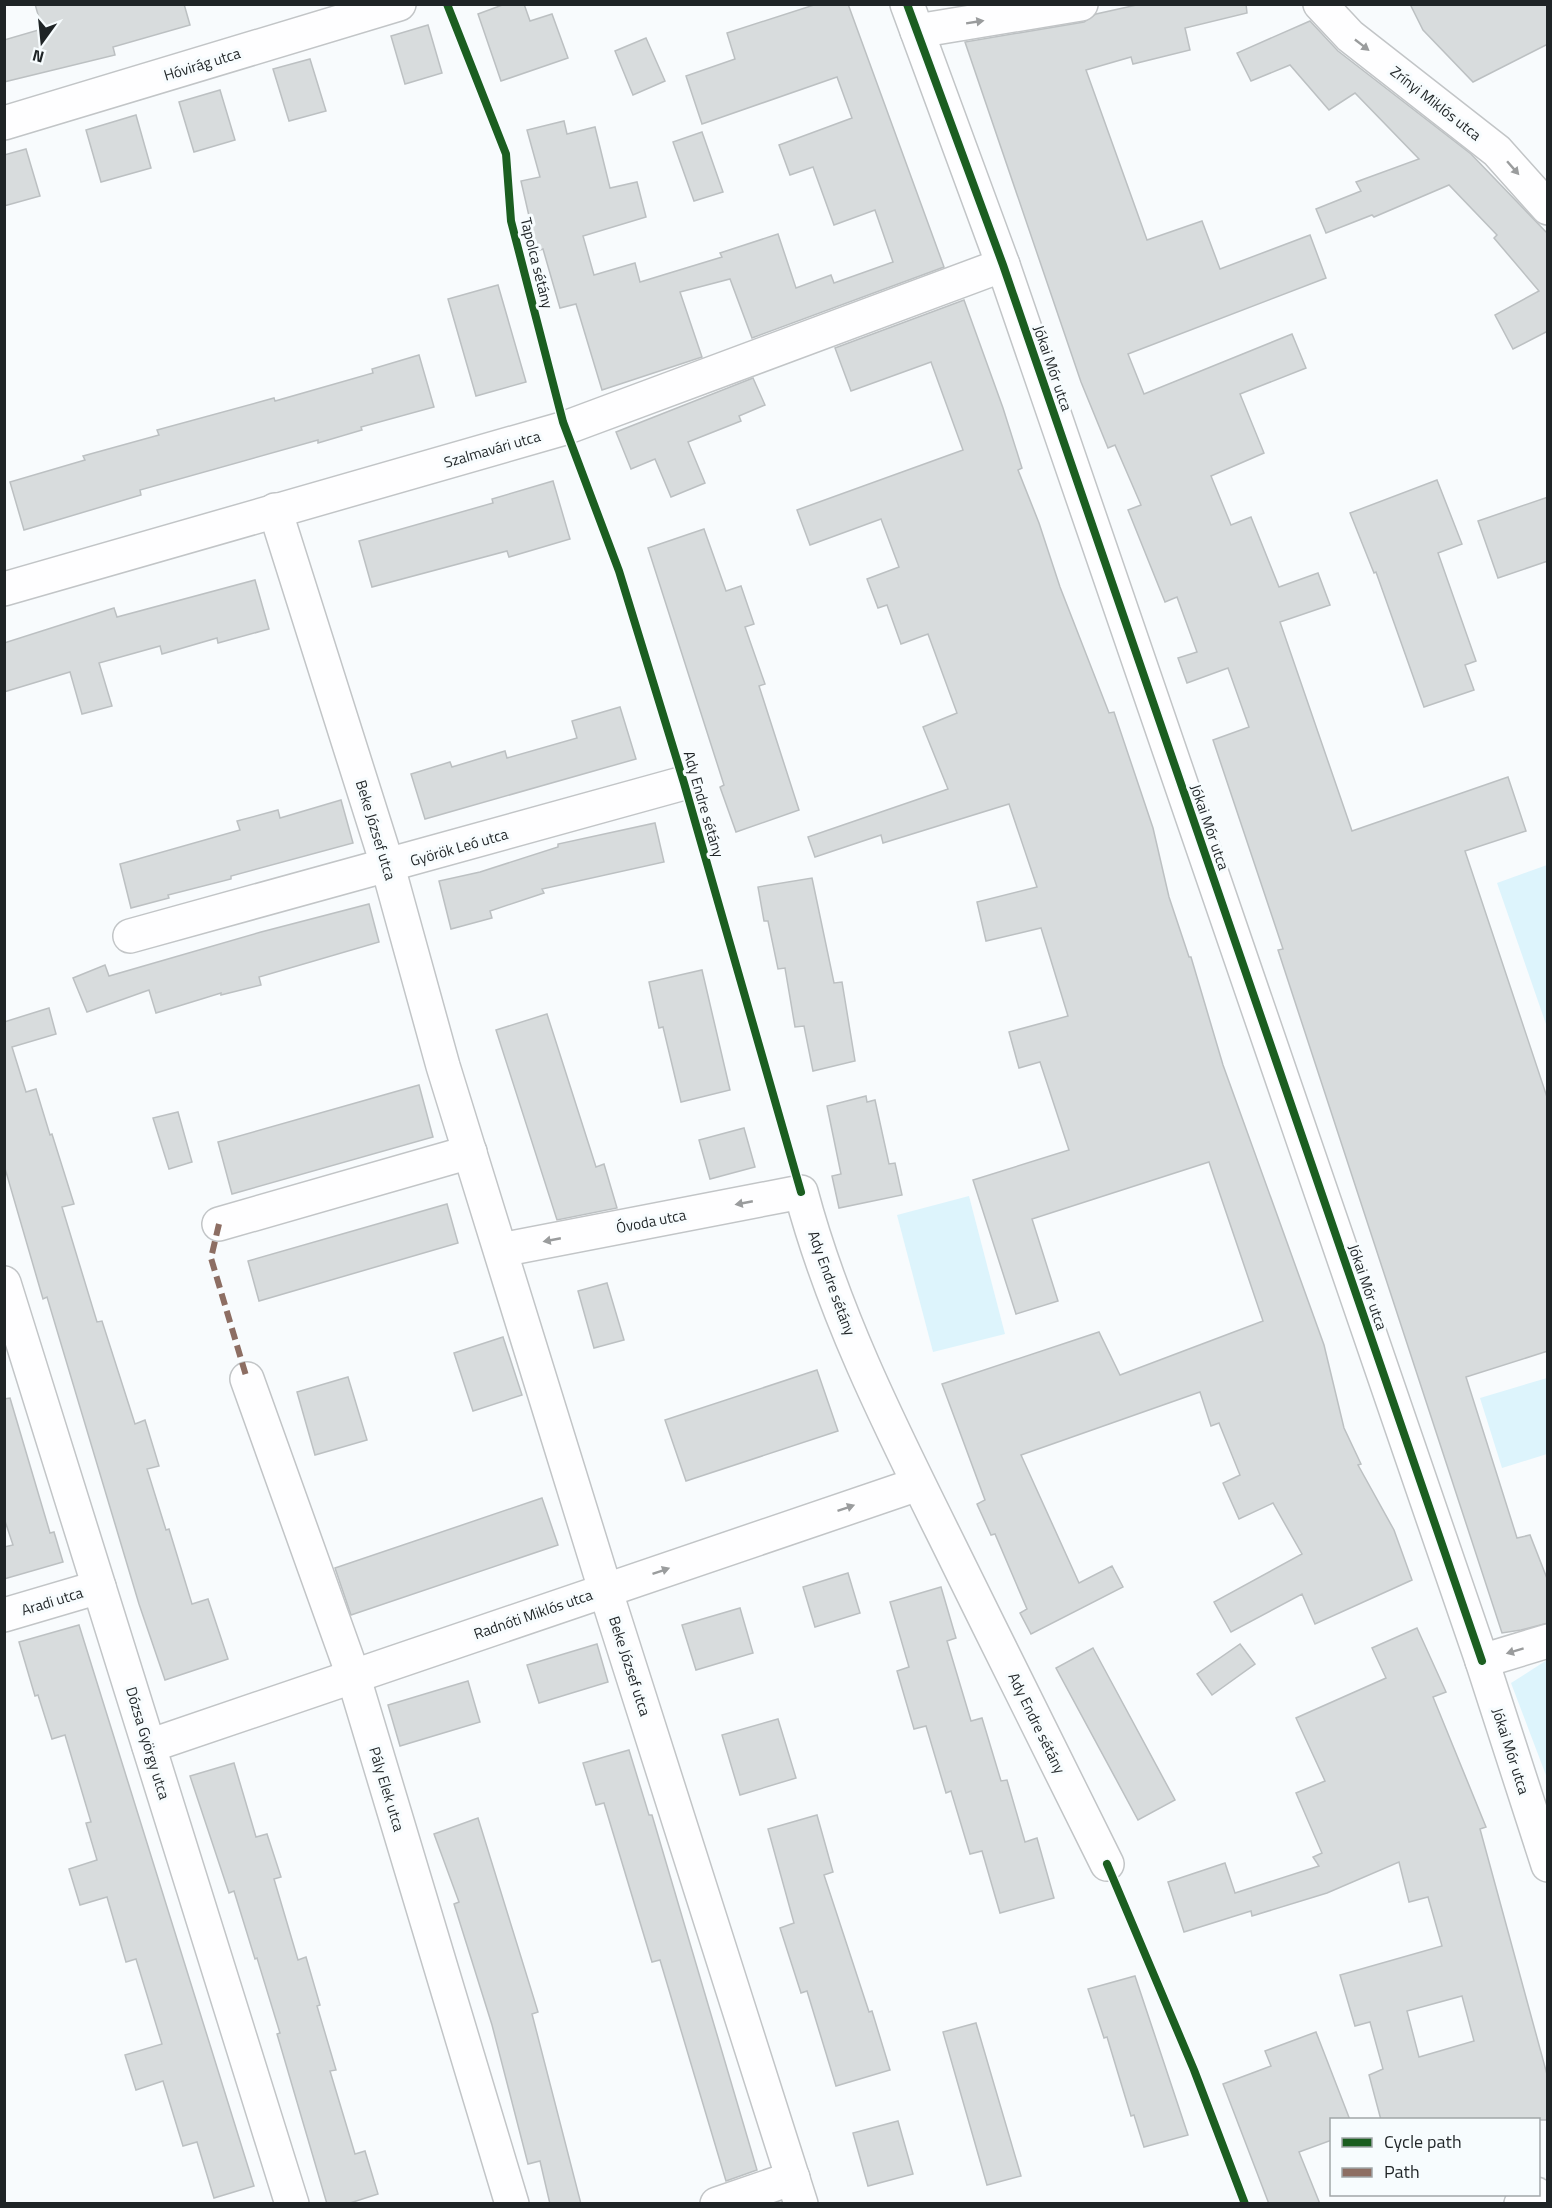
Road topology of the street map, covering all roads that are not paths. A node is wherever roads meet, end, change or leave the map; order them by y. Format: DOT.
graph roads {
  1 [pos="399,4"];
  2 [pos="1081,4"];
  3 [pos="1320,4"];
  4 [pos="912,18"];
  5 [pos="4,123"];
  6 [pos="1548,208"];
  7 [pos="1004,265"];
  8 [pos="275,510"];
  9 [pos="4,589"];
  10 [pos="684,783"];
  11 [pos="388,867"];
  12 [pos="130,936"];
  13 [pos="470,1152"];
  14 [pos="801,1192"];
  15 [pos="219,1224"];
  16 [pos="501,1250"];
  17 [pos="4,1283"];
  18 [pos="247,1379"];
  19 [pos="918,1484"];
  20 [pos="99,1587"];
  21 [pos="605,1589"];
  22 [pos="4,1615"];
  23 [pos="1548,1641"];
  24 [pos="1482,1661"];
  25 [pos="353,1676"];
  26 [pos="149,1746"];
  27 [pos="1107,1864"];
  28 [pos="1548,1865"];
  29 [pos="797,2191"];
  30 [pos="1534,2196"];
  31 [pos="292,2204"];
  32 [pos="512,2204"];
  33 [pos="717,2204"];
  34 [pos="1521,2204"];
  1 -- 5 [label="street, Hóvirág utca"];
  4 -- 2 [label="street, one-way"];
  3 -- 6 [label="street, Zrínyi Miklós utca, one-way"];
  4 -- 7 [label="street, Jókai Mór utca"];
  7 -- 8 [label="street, Szalmavári utca"];
  7 -- 24 [label="street, Jókai Mór utca"];
  8 -- 9 [label="street, Szalmavári utca"];
  8 -- 11 [label="street, Beke József utca"];
  10 -- 11 [label="street, Györök Leó utca"];
  11 -- 12 [label="street, Györök Leó utca"];
  11 -- 13 [label="street, Beke József utca"];
  13 -- 15 [label="street"];
  13 -- 16 [label="street, Beke József utca"];
  14 -- 16 [label="street, Óvoda utca, one-way"];
  14 -- 19 [label="street, Ady Endre sétány"];
  16 -- 21 [label="street, Beke József utca"];
  17 -- 20 [label="street, Dózsa György utca"];
  18 -- 25 [label="street, Pály Elek utca"];
  21 -- 19 [label="street, Radnóti Miklós utca, one-way"];
  19 -- 27 [label="street, Ady Endre sétány"];
  20 -- 22 [label="street, Aradi utca"];
  20 -- 26 [label="street, Dózsa György utca"];
  21 -- 25 [label="street, Radnóti Miklós utca"];
  21 -- 29 [label="street, Beke József utca"];
  23 -- 24 [label="street, one-way"];
  24 -- 28 [label="street, Jókai Mór utca"];
  25 -- 26 [label="street, Radnóti Miklós utca"];
  25 -- 32 [label="street, Pály Elek utca"];
  26 -- 31 [label="street, Dózsa György utca"];
  29 -- 33 [label="street, Beke József utca"];
  30 -- 34 [label="street"];
}
